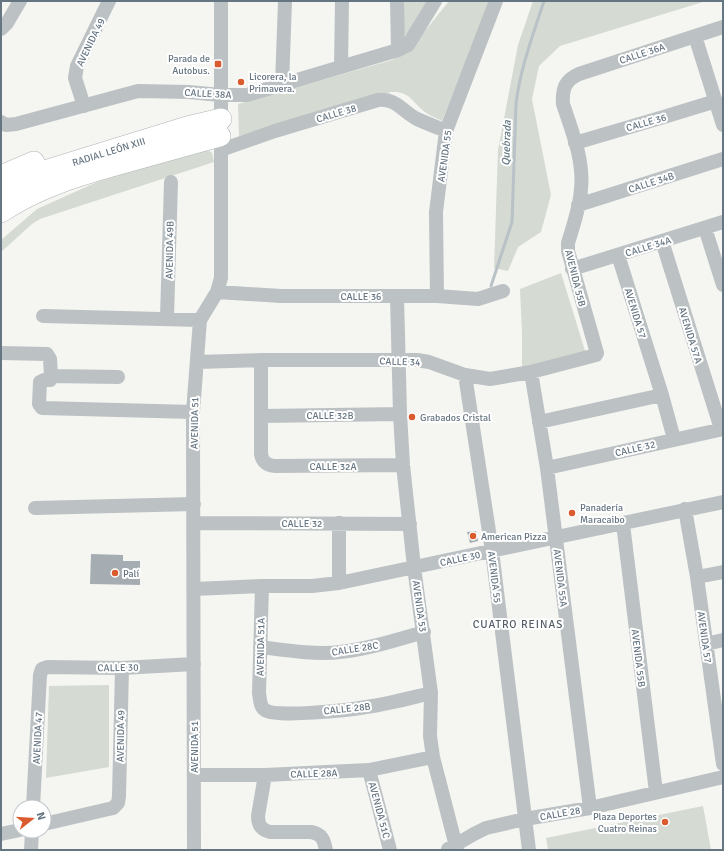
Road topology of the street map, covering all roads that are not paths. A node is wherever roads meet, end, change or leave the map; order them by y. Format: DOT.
graph roads {
  1 [pos="20,1"];
  2 [pos="109,1"];
  3 [pos="221,1"];
  4 [pos="285,1"];
  5 [pos="342,1"];
  6 [pos="397,1"];
  7 [pos="435,1"];
  8 [pos="496,1"];
  9 [pos="723,27"];
  10 [pos="1,30"];
  11 [pos="695,36"];
  12 [pos="398,50"];
  13 [pos="341,66"];
  14 [pos="282,84"];
  15 [pos="565,85"];
  16 [pos="220,95"];
  17 [pos="716,101"];
  18 [pos="84,106"];
  19 [pos="1,122"];
  20 [pos="723,125"];
  21 [pos="187,127"];
  22 [pos="446,131"];
  23 [pos="220,135"];
  24 [pos="575,143"];
  25 [pos="723,158"];
  26 [pos="95,171"];
  27 [pos="1,176"];
  28 [pos="171,182"];
  29 [pos="1,195"];
  30 [pos="578,205"];
  31 [pos="1,212"];
  32 [pos="723,222"];
  33 [pos="1,225"];
  34 [pos="705,228"];
  35 [pos="662,242"];
  36 [pos="618,255"];
  37 [pos="572,269"];
  38 [pos="723,285"];
  39 [pos="503,291"];
  40 [pos="217,292"];
  41 [pos="397,296"];
  42 [pos="437,296"];
  43 [pos="43,316"];
  44 [pos="168,318"];
  45 [pos="200,320"];
  46 [pos="1,353"];
  47 [pos="597,354"];
  48 [pos="261,360"];
  49 [pos="398,360"];
  50 [pos="197,362"];
  51 [pos="530,372"];
  52 [pos="465,375"];
  53 [pos="51,376"];
  54 [pos="118,377"];
  55 [pos="662,395"];
  56 [pos="193,412"];
  57 [pos="400,414"];
  58 [pos="261,416"];
  59 [pos="539,422"];
  60 [pos="722,429"];
  61 [pos="674,439"];
  62 [pos="403,465"];
  63 [pos="547,468"];
  64 [pos="723,502"];
  65 [pos="194,504"];
  66 [pos="35,508"];
  67 [pos="685,509"];
  68 [pos="194,523"];
  69 [pos="339,523"];
  70 [pos="410,524"];
  71 [pos="623,524"];
  72 [pos="556,538"];
  73 [pos="492,551"];
  74 [pos="414,567"];
  75 [pos="723,572"];
  76 [pos="697,577"];
  77 [pos="339,583"];
  78 [pos="262,586"];
  79 [pos="194,589"];
  80 [pos="424,632"];
  81 [pos="723,640"];
  82 [pos="706,644"];
  83 [pos="260,647"];
  84 [pos="194,664"];
  85 [pos="122,668"];
  86 [pos="42,669"];
  87 [pos="432,693"];
  88 [pos="719,707"];
  89 [pos="263,708"];
  90 [pos="433,757"];
  91 [pos="723,764"];
  92 [pos="369,770"];
  93 [pos="194,774"];
  94 [pos="265,775"];
  95 [pos="723,777"];
  96 [pos="656,792"];
  97 [pos="34,799"];
  98 [pos="590,808"];
  99 [pos="525,819"];
  100 [pos="52,822"];
  101 [pos="12,832"];
  102 [pos="1,834"];
  103 [pos="32,839"];
  104 [pos="454,848"];
  105 [pos="31,850"];
  106 [pos="194,850"];
  107 [pos="326,850"];
  108 [pos="390,850"];
  109 [pos="529,850"];
  1 -- 10 [label="street"];
  2 -- 18 [label="street, AVENIDA 49"];
  3 -- 16 [label="street, AVENIDA 51"];
  4 -- 14 [label="street"];
  5 -- 13 [label="street"];
  6 -- 12 [label="street"];
  7 -- 12 [label="street, CALLE 38A"];
  8 -- 22 [label="street, AVENIDA 55"];
  9 -- 11 [label="street, CALLE 36A"];
  11 -- 15 [label="street, CALLE 36A"];
  11 -- 17 [label="street"];
  12 -- 13 [label="street, CALLE 38A"];
  13 -- 14 [label="street, CALLE 38A"];
  14 -- 16 [label="street, CALLE 38A"];
  15 -- 24 [label="street, AVENIDA 55B"];
  16 -- 18 [label="street, CALLE 38A"];
  16 -- 23 [label="street, AVENIDA 51"];
  17 -- 20 [label="street"];
  17 -- 24 [label="street, CALLE 36"];
  18 -- 19 [label="street, CALLE 38A"];
  21 -- 23 [label="highway, RADIAL LEÓN XIII"];
  21 -- 27 [label="highway"];
  21 -- 29 [label="highway, RADIAL LEÓN XIII"];
  22 -- 23 [label="street, CALLE 38"];
  22 -- 42 [label="street, AVENIDA 55"];
  23 -- 26 [label="highway, RADIAL LEÓN XIII"];
  23 -- 40 [label="street, AVENIDA 51"];
  24 -- 30 [label="street, AVENIDA 55B"];
  25 -- 30 [label="street, CALLE 34B"];
  26 -- 31 [label="highway, RADIAL LEÓN XIII"];
  26 -- 33 [label="highway"];
  28 -- 44 [label="street, AVENIDA 49B"];
  30 -- 37 [label="street, AVENIDA 55B"];
  32 -- 34 [label="street, CALLE 34A"];
  34 -- 35 [label="street, CALLE 34A"];
  34 -- 38 [label="street"];
  35 -- 36 [label="street, CALLE 34A"];
  35 -- 60 [label="street, AVENIDA 57A"];
  36 -- 37 [label="street, CALLE 34A"];
  36 -- 55 [label="street, AVENIDA 57"];
  37 -- 47 [label="street, AVENIDA 55B"];
  39 -- 42 [label="street, CALLE 36"];
  40 -- 41 [label="street, CALLE 36"];
  40 -- 45 [label="street, AVENIDA 51"];
  41 -- 42 [label="street, CALLE 36"];
  41 -- 49 [label="street, AVENIDA 53"];
  43 -- 44 [label="street"];
  44 -- 45 [label="street"];
  45 -- 50 [label="street, AVENIDA 51"];
  46 -- 53 [label="street"];
  47 -- 51 [label="street, CALLE 34"];
  48 -- 49 [label="street, CALLE 34"];
  48 -- 50 [label="street, CALLE 34"];
  48 -- 58 [label="street"];
  49 -- 52 [label="street, CALLE 34"];
  49 -- 57 [label="street, AVENIDA 53"];
  50 -- 56 [label="street, AVENIDA 51"];
  51 -- 52 [label="street, CALLE 34"];
  51 -- 59 [label="street, AVENIDA 55A"];
  52 -- 73 [label="street, AVENIDA 55"];
  53 -- 54 [label="street"];
  53 -- 56 [label="street"];
  55 -- 59 [label="street"];
  55 -- 61 [label="street, AVENIDA 57"];
  56 -- 65 [label="street, AVENIDA 51"];
  57 -- 58 [label="street, CALLE 32B"];
  57 -- 62 [label="street, AVENIDA 53"];
  58 -- 62 [label="street, CALLE 32A"];
  59 -- 63 [label="street, AVENIDA 55A"];
  60 -- 61 [label="street, CALLE 32"];
  61 -- 63 [label="street, CALLE 32"];
  62 -- 70 [label="street, AVENIDA 53"];
  63 -- 72 [label="street, AVENIDA 55A"];
  64 -- 67 [label="street, CALLE 30"];
  65 -- 66 [label="street"];
  65 -- 68 [label="street, AVENIDA 51"];
  67 -- 71 [label="street, CALLE 30"];
  67 -- 76 [label="street, AVENIDA 57"];
  68 -- 69 [label="street, CALLE 32"];
  68 -- 79 [label="street, AVENIDA 51"];
  69 -- 70 [label="street, CALLE 32"];
  69 -- 77 [label="street"];
  70 -- 74 [label="street, AVENIDA 53"];
  71 -- 72 [label="street, CALLE 30"];
  71 -- 96 [label="street, AVENIDA 55B"];
  72 -- 73 [label="street, CALLE 30"];
  72 -- 98 [label="street, AVENIDA 55A"];
  73 -- 74 [label="street, CALLE 30"];
  73 -- 99 [label="street, AVENIDA 55"];
  74 -- 77 [label="street, CALLE 30"];
  74 -- 80 [label="street, AVENIDA 53"];
  75 -- 76 [label="street"];
  76 -- 82 [label="street, AVENIDA 57"];
  77 -- 78 [label="street, CALLE 30"];
  78 -- 79 [label="street, CALLE 30"];
  78 -- 83 [label="street, AVENIDA 51A"];
  79 -- 84 [label="street, AVENIDA 51"];
  80 -- 83 [label="street, CALLE 28C"];
  80 -- 87 [label="street, AVENIDA 53"];
  81 -- 82 [label="street"];
  82 -- 88 [label="street, AVENIDA 57"];
  83 -- 89 [label="street, AVENIDA 51A"];
  84 -- 85 [label="street, CALLE 30"];
  84 -- 93 [label="street, AVENIDA 51"];
  85 -- 86 [label="street, CALLE 30"];
  85 -- 100 [label="street, AVENIDA 49"];
  86 -- 97 [label="street, AVENIDA 47"];
  87 -- 89 [label="street, CALLE 28B"];
  87 -- 90 [label="street, AVENIDA 53"];
  88 -- 91 [label="street, AVENIDA 57"];
  90 -- 92 [label="street, CALLE 28A"];
  90 -- 104 [label="street, AVENIDA 53"];
  92 -- 94 [label="street, CALLE 28A"];
  92 -- 108 [label="street, AVENIDA 51C"];
  93 -- 94 [label="street, CALLE 28A"];
  93 -- 106 [label="street, AVENIDA 51"];
  94 -- 107 [label="street"];
  95 -- 96 [label="street, CALLE 28"];
  96 -- 98 [label="street, CALLE 28"];
  98 -- 99 [label="street, CALLE 28"];
  99 -- 104 [label="street, CALLE 28"];
  99 -- 109 [label="street, AVENIDA 55"];
  101 -- 102 [label="street"];
  103 -- 105 [label="street"];
}
